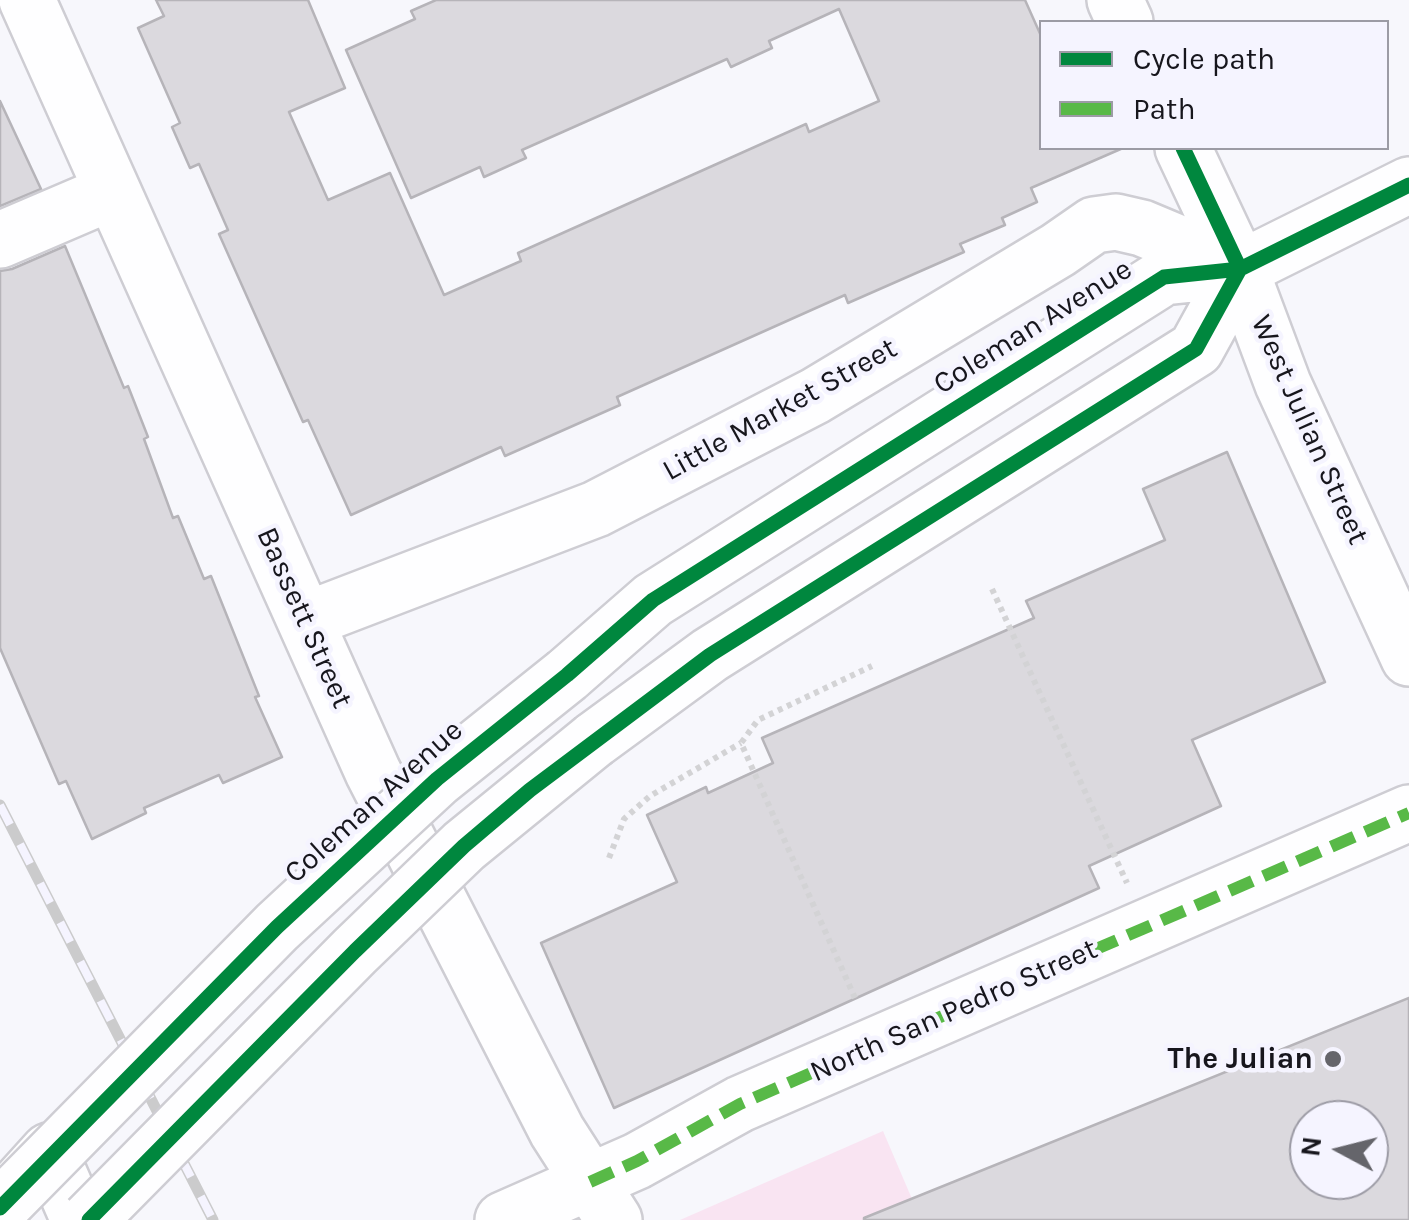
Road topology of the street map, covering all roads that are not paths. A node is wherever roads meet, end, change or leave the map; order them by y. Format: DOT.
graph roads {
  1 [pos="28,0"];
  2 [pos="1184,150"];
  3 [pos="1409,185"];
  4 [pos="112,192"];
  5 [pos="0,240"];
  6 [pos="1240,269"];
  7 [pos="306,620"];
  8 [pos="1409,658"];
  9 [pos="1409,814"];
  10 [pos="602,1201"];
  11 [pos="0,1206"];
  12 [pos="80,1220"];
  13 [pos="90,1220"];
  14 [pos="503,1220"];
  1 -- 4 [label="street, Bassett Street"];
  2 -- 6 [label="street, West Julian Street"];
  3 -- 6 [label="street"];
  4 -- 5 [label="street"];
  4 -- 7 [label="street, Bassett Street"];
  6 -- 7 [label="street, Little Market Street"];
  6 -- 8 [label="street, West Julian Street"];
  6 -- 11 [label="street, Coleman Avenue, bridge"];
  6 -- 13 [label="street, bridge"];
  7 -- 10 [label="street, Bassett Street"];
  9 -- 10 [label="street, North San Pedro Street"];
  10 -- 14 [label="street, North San Pedro Street"];
  11 -- 12 [label="street"];
}
